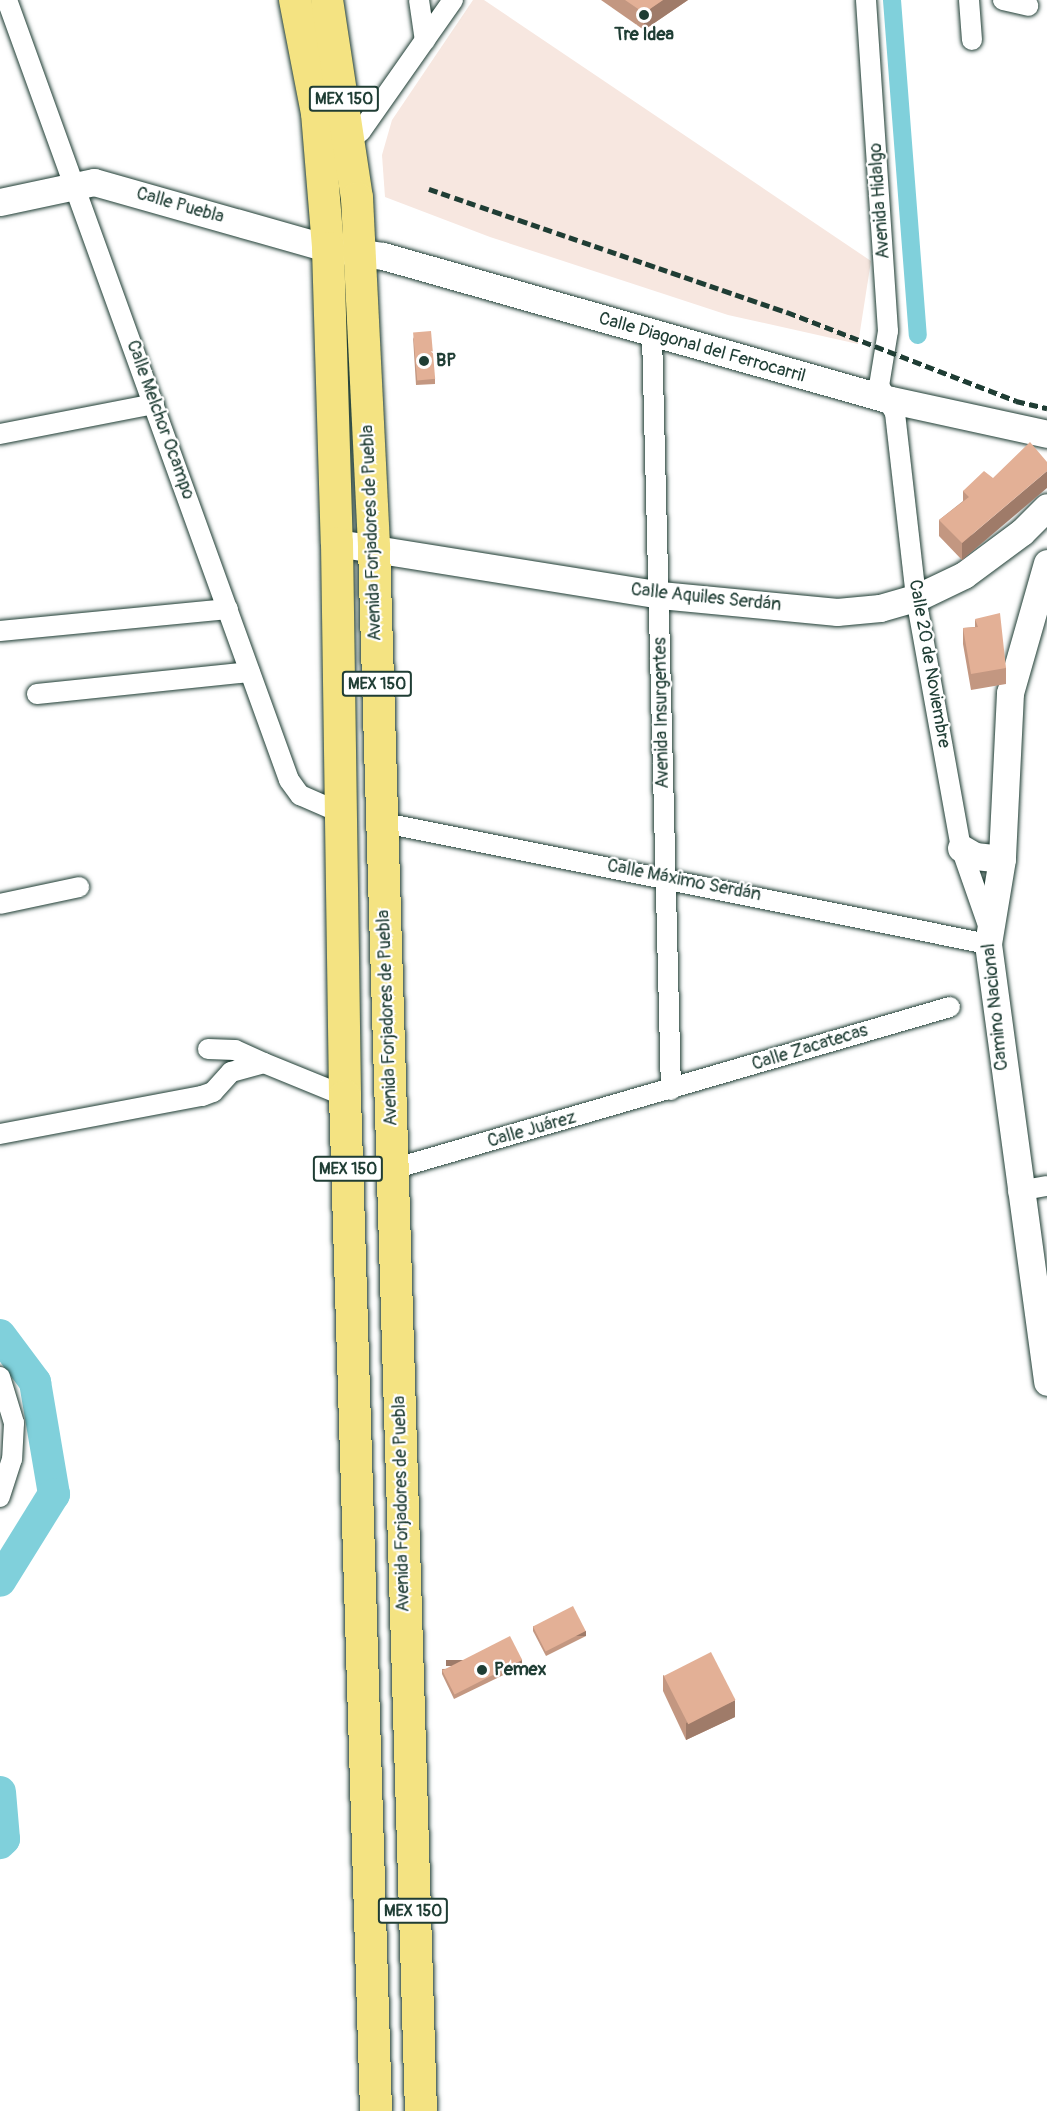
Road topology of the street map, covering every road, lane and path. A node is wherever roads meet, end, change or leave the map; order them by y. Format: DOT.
graph roads {
  1 [pos="7,0"];
  2 [pos="295,0"];
  3 [pos="327,0"];
  4 [pos="419,0"];
  5 [pos="453,0"];
  6 [pos="866,0"];
  7 [pos="969,0"];
  8 [pos="1003,0"];
  9 [pos="1028,6"];
  10 [pos="0,17"];
  11 [pos="18,31"];
  12 [pos="972,40"];
  13 [pos="425,41"];
  14 [pos="351,140"];
  15 [pos="74,184"];
  16 [pos="0,202"];
  17 [pos="328,248"];
  18 [pos="360,251"];
  19 [pos="652,335"];
  20 [pos="887,399"];
  21 [pos="154,404"];
  22 [pos="0,434"];
  23 [pos="1047,434"];
  24 [pos="1047,507"];
  25 [pos="337,543"];
  26 [pos="374,547"];
  27 [pos="1047,563"];
  28 [pos="660,595"];
  29 [pos="916,598"];
  30 [pos="228,609"];
  31 [pos="0,631"];
  32 [pos="250,672"];
  33 [pos="38,694"];
  34 [pos="343,814"];
  35 [pos="380,822"];
  36 [pos="961,848"];
  37 [pos="1002,859"];
  38 [pos="665,876"];
  39 [pos="79,887"];
  40 [pos="0,904"];
  41 [pos="988,935"];
  42 [pos="950,1007"];
  43 [pos="208,1048"];
  44 [pos="264,1063"];
  45 [pos="671,1090"];
  46 [pos="345,1096"];
  47 [pos="0,1134"];
  48 [pos="393,1170"];
  49 [pos="1047,1186"];
  50 [pos="1018,1191"];
  51 [pos="0,1377"];
  52 [pos="1047,1382"];
  53 [pos="0,1497"];
  54 [pos="376,2111"];
  55 [pos="421,2111"];
  1 -- 11 [label="street, Calle Melchor Ocampo"];
  2 -- 17 [label="main road, Avenida Forjadores de Puebla / MEX 150"];
  3 -- 14 [label="main road, Avenida Forjadores de Puebla / MEX 150"];
  4 -- 13 [label="street"];
  5 -- 13 [label="street"];
  6 -- 20 [label="street, Avenida Hidalgo"];
  7 -- 12 [label="street"];
  8 -- 9 [label="street"];
  10 -- 11 [label="street"];
  11 -- 15 [label="street, Calle Melchor Ocampo"];
  13 -- 14 [label="street"];
  14 -- 18 [label="main road, Avenida Forjadores de Puebla / MEX 150"];
  15 -- 16 [label="main road, Calle Puebla"];
  15 -- 17 [label="main road, Calle Puebla"];
  15 -- 21 [label="street, Calle Melchor Ocampo"];
  17 -- 18 [label="main road, Calle Puebla"];
  17 -- 25 [label="main road, Avenida Forjadores de Puebla / MEX 150"];
  18 -- 19 [label="main road, Calle Diagonal del Ferrocarril"];
  18 -- 26 [label="main road, Avenida Forjadores de Puebla / MEX 150"];
  19 -- 20 [label="main road, Calle Diagonal del Ferrocarril"];
  19 -- 28 [label="street, Avenida Insurgentes"];
  20 -- 23 [label="main road, Calle Diagonal del Ferrocarril"];
  20 -- 29 [label="street, Calle 20 de Noviembre"];
  21 -- 22 [label="street"];
  21 -- 30 [label="street, Calle Melchor Ocampo"];
  24 -- 29 [label="main road, Calle Aquiles Serdán"];
  25 -- 26 [label="main road, Calle Aquiles Serdán"];
  25 -- 34 [label="main road, Avenida Forjadores de Puebla / MEX 150"];
  26 -- 28 [label="main road, Calle Aquiles Serdán"];
  26 -- 35 [label="main road, Avenida Forjadores de Puebla / MEX 150"];
  27 -- 37 [label="main road, Camino Nacional"];
  28 -- 29 [label="main road, Calle Aquiles Serdán"];
  28 -- 38 [label="street, Avenida Insurgentes"];
  29 -- 36 [label="street, Calle 20 de Noviembre"];
  30 -- 31 [label="street"];
  30 -- 32 [label="street, Calle Melchor Ocampo"];
  32 -- 33 [label="street"];
  32 -- 34 [label="street, Calle Melchor Ocampo"];
  34 -- 46 [label="main road, Avenida Forjadores de Puebla / MEX 150"];
  35 -- 38 [label="street, Calle Máximo Serdán"];
  35 -- 48 [label="main road, Avenida Forjadores de Puebla / MEX 150"];
  36 -- 37 [label="main road"];
  36 -- 41 [label="street, Calle 20 de Noviembre"];
  37 -- 41 [label="main road, Camino Nacional"];
  38 -- 41 [label="street, Calle Máximo Serdán"];
  38 -- 45 [label="street, Avenida Insurgentes"];
  39 -- 40 [label="street"];
  41 -- 50 [label="main road, Camino Nacional"];
  42 -- 45 [label="street, Calle Zacatecas"];
  43 -- 44 [label="street"];
  44 -- 46 [label="street"];
  44 -- 47 [label="street"];
  45 -- 48 [label="street, Calle Juárez"];
  46 -- 54 [label="main road, Avenida Forjadores de Puebla / MEX 150"];
  48 -- 55 [label="main road, Avenida Forjadores de Puebla / MEX 150"];
  49 -- 50 [label="street"];
  50 -- 52 [label="main road, Camino Nacional"];
  51 -- 53 [label="street"];
}
